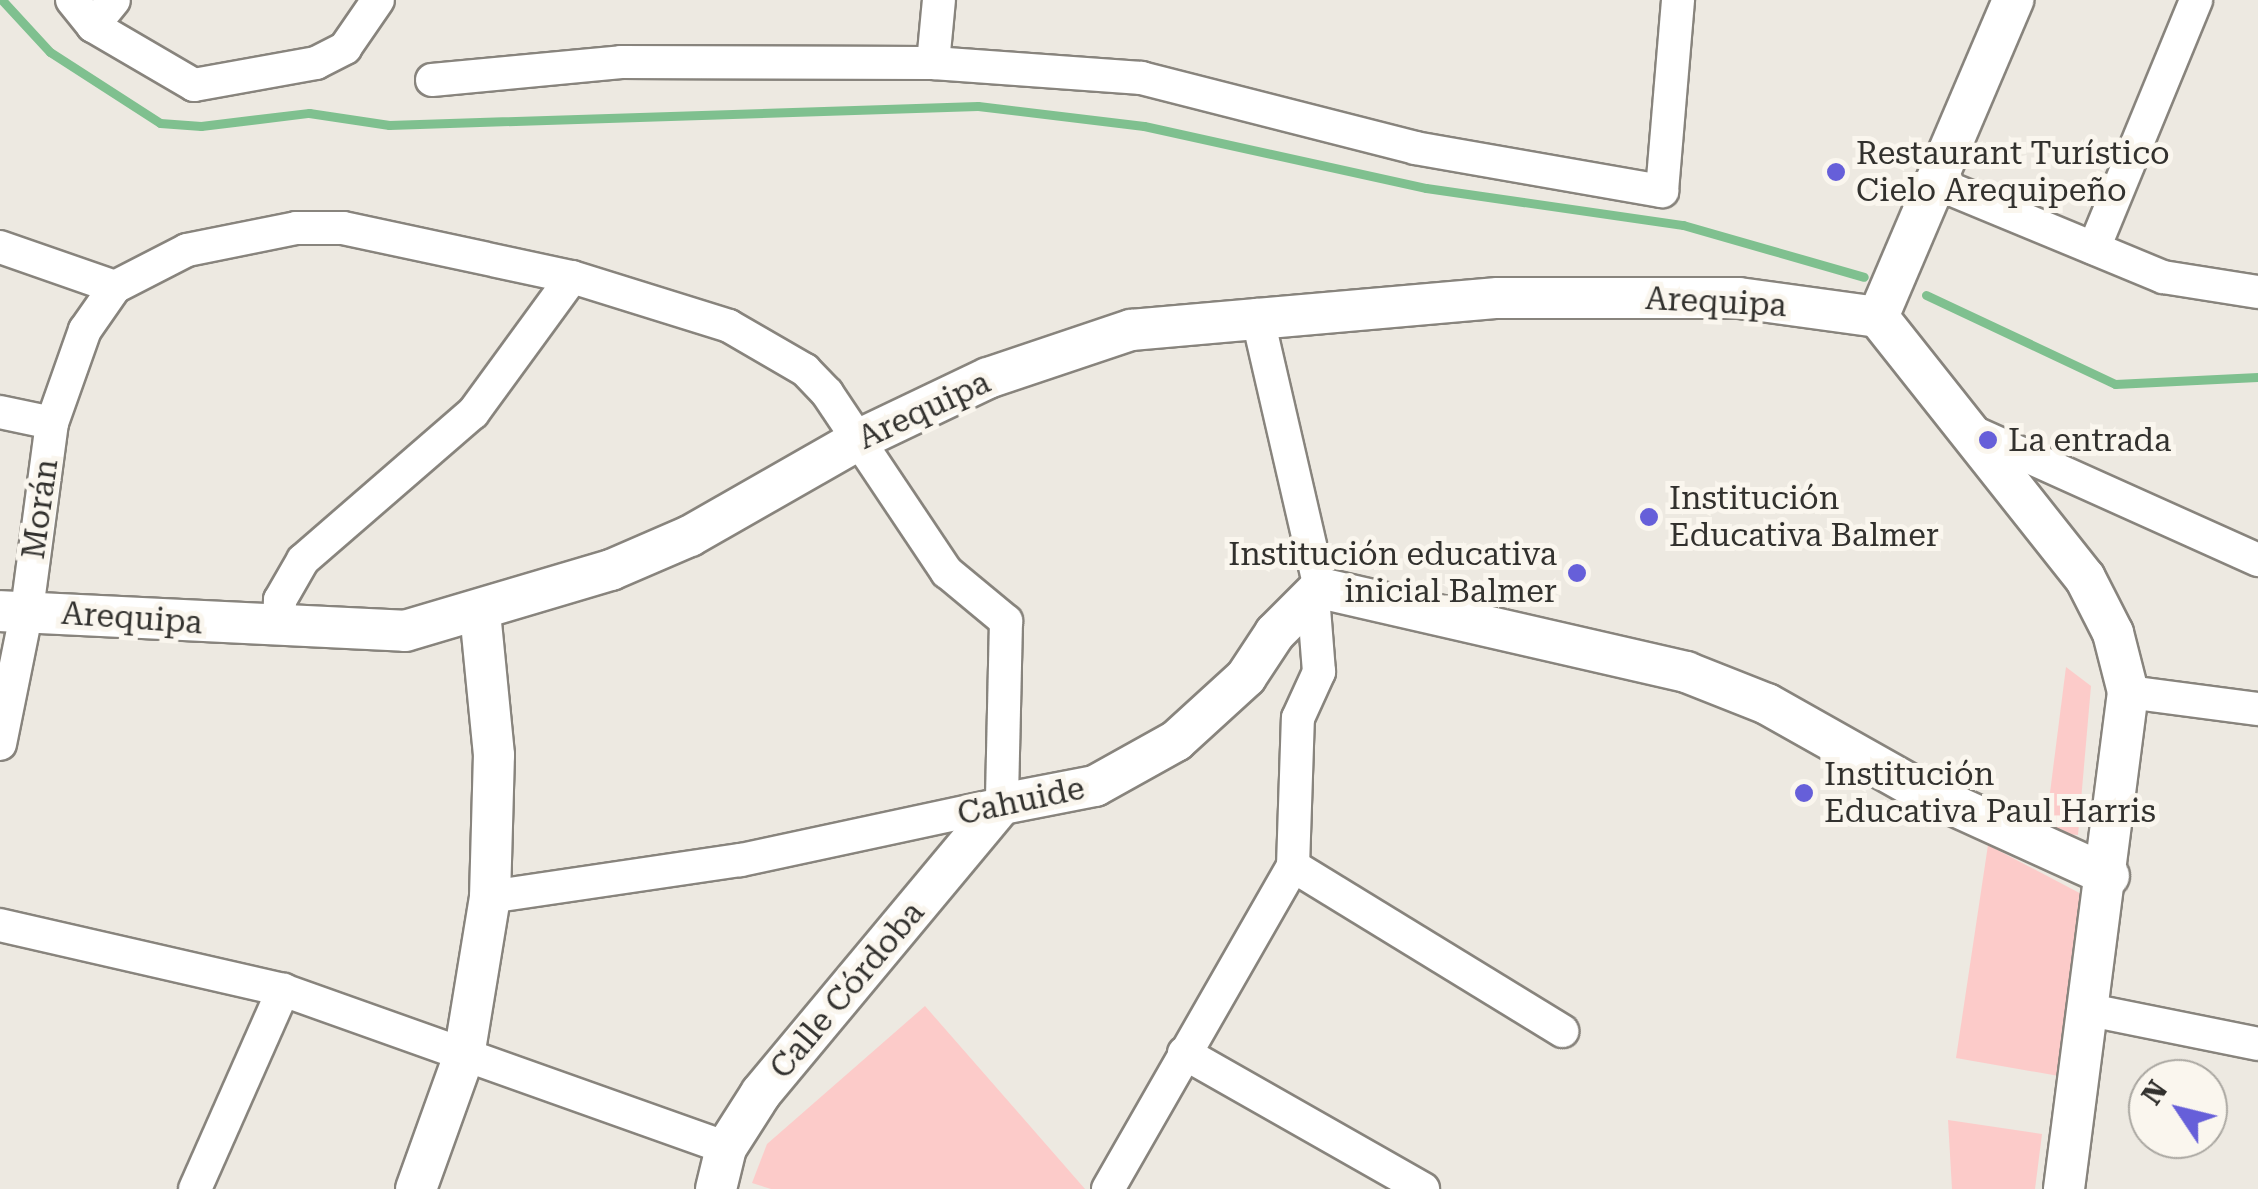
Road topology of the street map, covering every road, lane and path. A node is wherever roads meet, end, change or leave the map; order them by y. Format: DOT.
graph roads {
  1 [pos="72,0"];
  2 [pos="378,0"];
  3 [pos="939,0"];
  4 [pos="1678,0"];
  5 [pos="2013,0"];
  6 [pos="2196,0"];
  7 [pos="104,13"];
  8 [pos="933,63"];
  9 [pos="432,80"];
  10 [pos="1936,183"];
  11 [pos="0,246"];
  12 [pos="2094,248"];
  13 [pos="572,277"];
  14 [pos="115,287"];
  15 [pos="2258,292"];
  16 [pos="1257,314"];
  17 [pos="1878,317"];
  18 [pos="0,412"];
  19 [pos="52,423"];
  20 [pos="1971,431"];
  21 [pos="858,440"];
  22 [pos="2258,560"];
  23 [pos="1316,591"];
  24 [pos="14,610"];
  25 [pos="480,612"];
  26 [pos="279,628"];
  27 [pos="2128,692"];
  28 [pos="2258,709"];
  29 [pos="0,744"];
  30 [pos="1002,804"];
  31 [pos="1293,866"];
  32 [pos="2109,876"];
  33 [pos="490,898"];
  34 [pos="0,926"];
  35 [pos="284,990"];
  36 [pos="2090,1010"];
  37 [pos="1562,1031"];
  38 [pos="2258,1044"];
  39 [pos="1184,1053"];
  40 [pos="464,1056"];
  41 [pos="726,1148"];
  42 [pos="194,1189"];
  43 [pos="416,1189"];
  44 [pos="716,1189"];
  45 [pos="1108,1189"];
  46 [pos="1423,1189"];
  47 [pos="2064,1189"];
  1 -- 7 [label="street"];
  2 -- 7 [label="street"];
  3 -- 8 [label="street"];
  4 -- 8 [label="street"];
  5 -- 10 [label="street"];
  6 -- 12 [label="street"];
  8 -- 9 [label="street"];
  10 -- 12 [label="street"];
  10 -- 17 [label="street"];
  11 -- 14 [label="street"];
  12 -- 15 [label="street"];
  13 -- 14 [label="street"];
  13 -- 21 [label="street"];
  13 -- 26 [label="street"];
  14 -- 19 [label="street, Morán"];
  16 -- 17 [label="street, Arequipa"];
  16 -- 21 [label="street, Arequipa"];
  16 -- 23 [label="street"];
  17 -- 20 [label="street"];
  18 -- 19 [label="street"];
  19 -- 24 [label="street, Morán"];
  20 -- 22 [label="street"];
  20 -- 27 [label="street"];
  21 -- 25 [label="street, Arequipa"];
  21 -- 30 [label="street"];
  23 -- 30 [label="street, Cahuide"];
  23 -- 31 [label="street"];
  23 -- 32 [label="street"];
  24 -- 26 [label="street, Arequipa"];
  24 -- 29 [label="street, Morán"];
  25 -- 26 [label="street, Arequipa"];
  25 -- 33 [label="street"];
  27 -- 28 [label="street"];
  27 -- 32 [label="street"];
  30 -- 33 [label="street, Cahuide"];
  30 -- 41 [label="street, Calle Córdoba"];
  31 -- 37 [label="street"];
  31 -- 39 [label="street"];
  32 -- 36 [label="street"];
  33 -- 40 [label="street"];
  34 -- 35 [label="street"];
  35 -- 40 [label="street"];
  35 -- 42 [label="street"];
  36 -- 38 [label="street"];
  36 -- 47 [label="street"];
  39 -- 45 [label="street"];
  39 -- 46 [label="street"];
  40 -- 41 [label="street"];
  40 -- 43 [label="street"];
  41 -- 44 [label="street, Calle Córdoba"];
}
